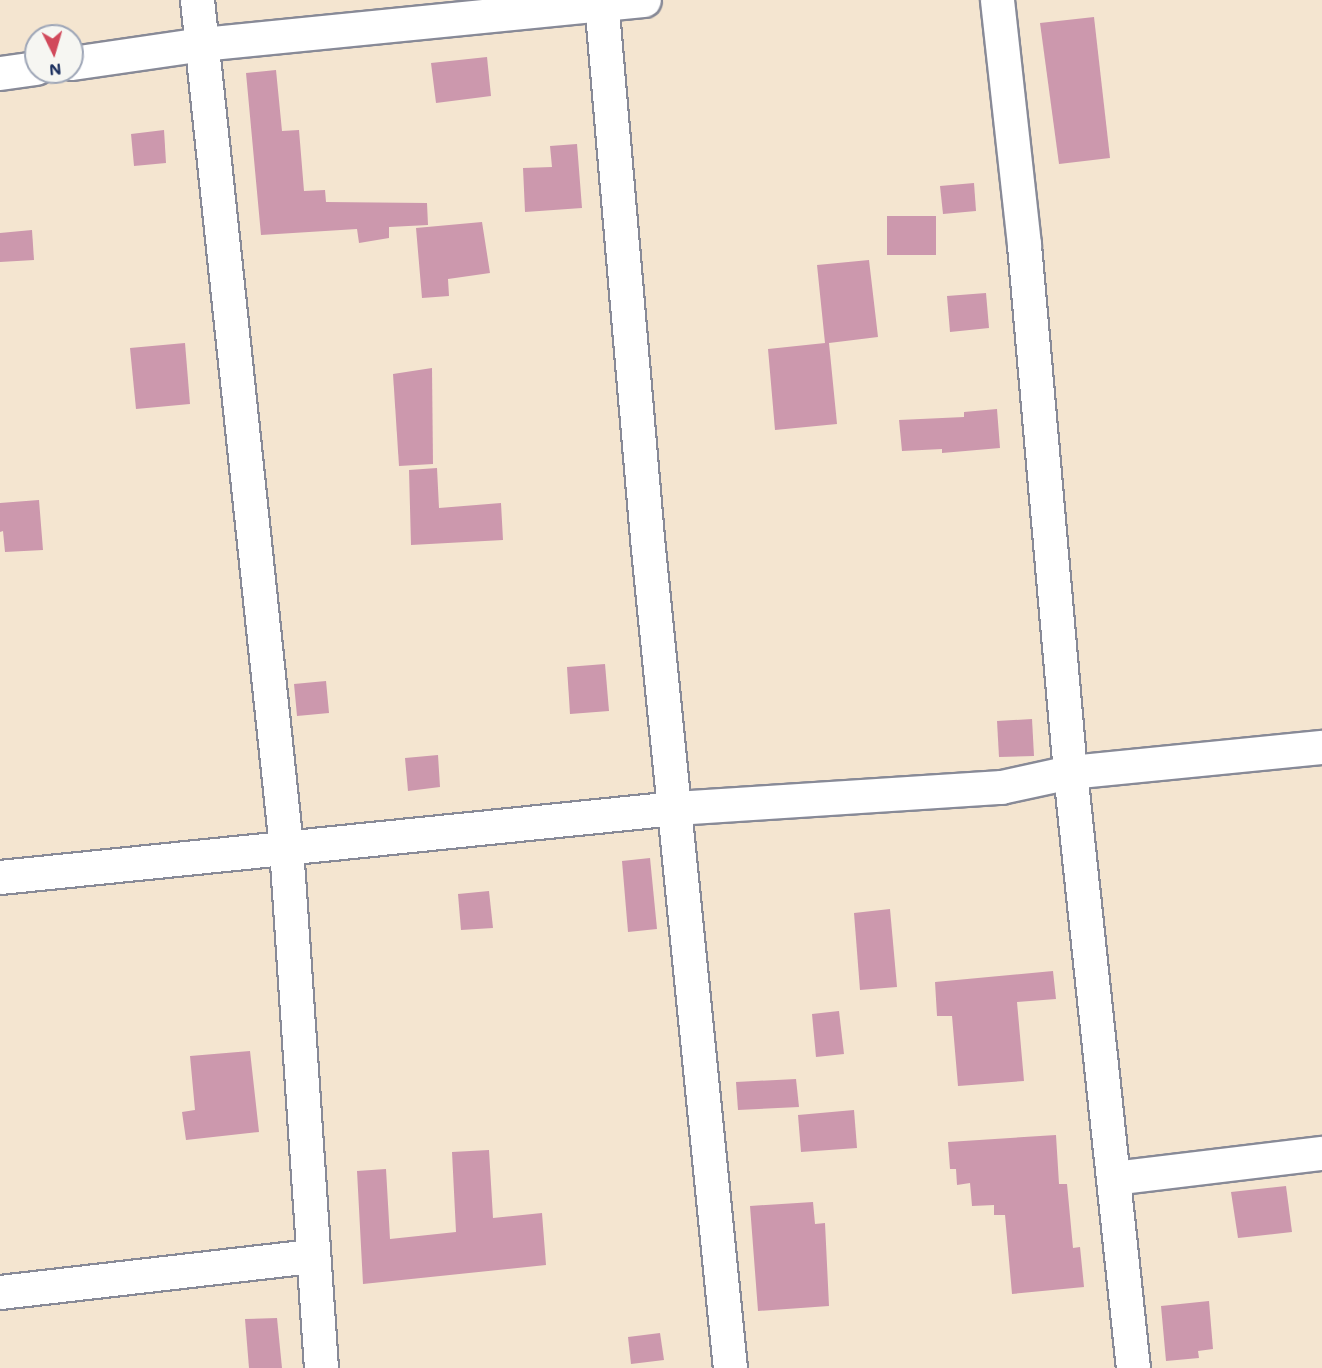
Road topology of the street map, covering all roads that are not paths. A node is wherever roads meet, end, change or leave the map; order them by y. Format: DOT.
graph roads {
  1 [pos="197,0"];
  2 [pos="644,0"];
  3 [pos="997,0"];
  4 [pos="602,2"];
  5 [pos="201,44"];
  6 [pos="84,61"];
  7 [pos="24,70"];
  8 [pos="0,73"];
  9 [pos="1322,747"];
  10 [pos="1070,772"];
  11 [pos="675,808"];
  12 [pos="286,847"];
  13 [pos="0,877"];
  14 [pos="1322,1153"];
  15 [pos="1114,1178"];
  16 [pos="310,1256"];
  17 [pos="0,1292"];
  18 [pos="321,1368"];
  19 [pos="730,1368"];
  20 [pos="1133,1368"];
  1 -- 5 [label="street"];
  2 -- 4 [label="street"];
  3 -- 10 [label="street"];
  4 -- 5 [label="street"];
  4 -- 11 [label="street"];
  5 -- 6 [label="street"];
  5 -- 12 [label="street"];
  7 -- 8 [label="street"];
  9 -- 10 [label="street"];
  10 -- 11 [label="street"];
  10 -- 15 [label="street"];
  11 -- 12 [label="street"];
  11 -- 19 [label="street"];
  12 -- 13 [label="street"];
  12 -- 16 [label="street"];
  14 -- 15 [label="street"];
  15 -- 20 [label="street"];
  16 -- 17 [label="street"];
  16 -- 18 [label="street"];
}
